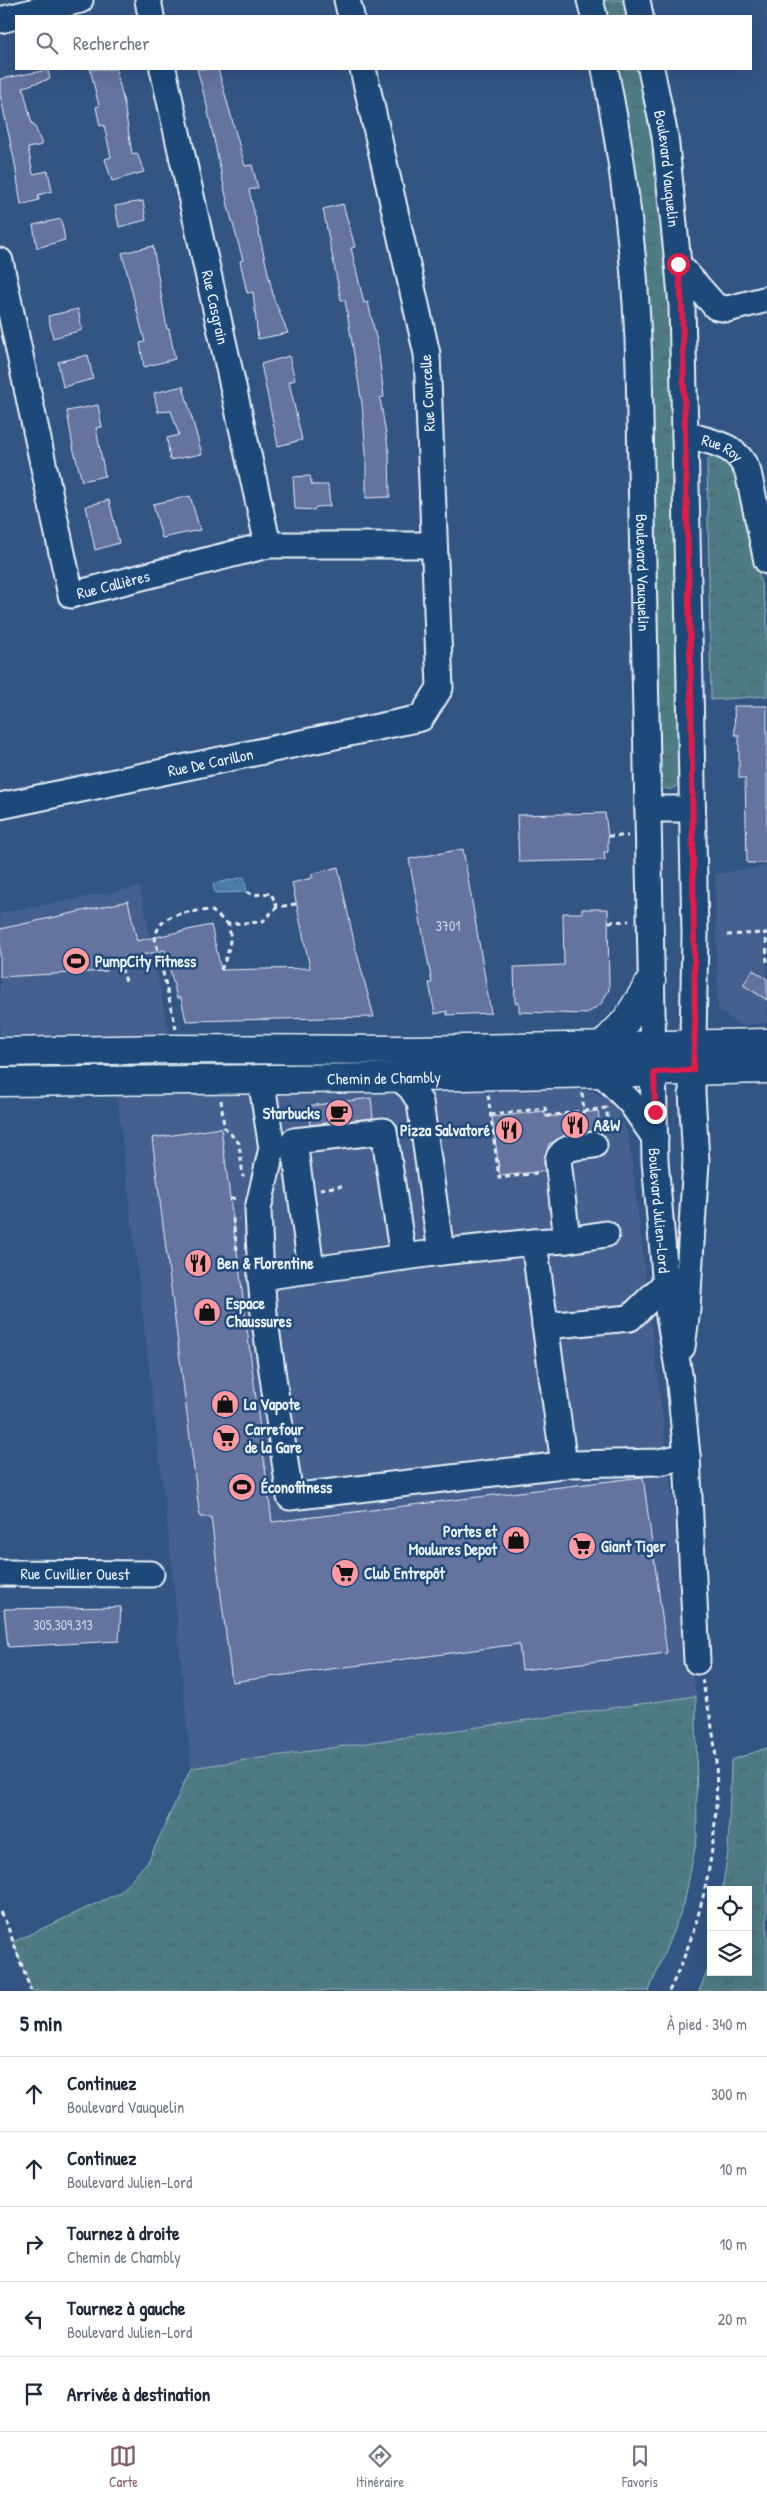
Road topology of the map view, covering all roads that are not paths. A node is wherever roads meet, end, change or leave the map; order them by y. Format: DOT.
graph roads {
  1 [pos="80,0"];
  2 [pos="148,0"];
  3 [pos="348,0"];
  4 [pos="590,0"];
  5 [pos="637,0"];
  6 [pos="20,15"];
  7 [pos="151,15"];
  8 [pos="351,15"];
  9 [pos="594,15"];
  10 [pos="640,15"];
  11 [pos="15,16"];
  12 [pos="0,20"];
  13 [pos="163,70"];
  14 [pos="363,70"];
  15 [pos="605,70"];
  16 [pos="651,70"];
  17 [pos="0,261"];
  18 [pos="678,264"];
  19 [pos="767,299"];
  20 [pos="685,434"];
  21 [pos="268,545"];
  22 [pos="434,545"];
  23 [pos="767,561"];
  24 [pos="421,718"];
  25 [pos="0,806"];
  26 [pos="648,809"];
  27 [pos="692,809"];
  28 [pos="651,981"];
  29 [pos="767,1043"];
  30 [pos="0,1052"];
  31 [pos="694,1057"];
  32 [pos="654,1059"];
  33 [pos="595,1069"];
  34 [pos="767,1069"];
  35 [pos="398,1077"];
  36 [pos="261,1079"];
  37 [pos="0,1082"];
  38 [pos="601,1137"];
  39 [pos="655,1138"];
  40 [pos="606,1234"];
  41 [pos="567,1240"];
  42 [pos="534,1242"];
  43 [pos="441,1252"];
  44 [pos="404,1257"];
  45 [pos="311,1270"];
  46 [pos="262,1277"];
  47 [pos="666,1283"];
  48 [pos="545,1326"];
  49 [pos="679,1374"];
  50 [pos="687,1456"];
  51 [pos="564,1464"];
  52 [pos="0,1573"];
  53 [pos="151,1574"];
  54 [pos="697,1661"];
  1 -- 6 [label="street"];
  2 -- 7 [label="street"];
  3 -- 8 [label="street"];
  4 -- 9 [label="street"];
  5 -- 10 [label="street"];
  11 -- 12 [label="street"];
  13 -- 21 [label="street, Rue Casgrain"];
  14 -- 22 [label="street, Rue Courcelle"];
  15 -- 26 [label="street, Boulevard Vauquelin"];
  16 -- 18 [label="street, Boulevard Vauquelin"];
  17 -- 21 [label="street, Rue Callières"];
  18 -- 19 [label="street"];
  18 -- 20 [label="street, Boulevard Vauquelin"];
  20 -- 23 [label="street, Rue Roy"];
  20 -- 27 [label="street, Boulevard Vauquelin"];
  21 -- 22 [label="street, Rue Callières"];
  22 -- 24 [label="street, Rue Courcelle"];
  24 -- 25 [label="street, Rue De Carillon"];
  26 -- 27 [label="street"];
  26 -- 28 [label="street, Boulevard Vauquelin"];
  27 -- 31 [label="street, Boulevard Vauquelin"];
  28 -- 32 [label="street, Boulevard Vauquelin"];
  28 -- 33 [label="main road"];
  29 -- 31 [label="main road, Chemin de Chambly"];
  30 -- 33 [label="main road, Chemin de Chambly"];
  31 -- 32 [label="main road, Chemin de Chambly"];
  31 -- 34 [label="main road, Chemin de Chambly"];
  31 -- 49 [label="street, Boulevard Julien-Lord"];
  32 -- 33 [label="main road, Chemin de Chambly"];
  32 -- 39 [label="street, Boulevard Julien-Lord"];
  33 -- 35 [label="main road, Chemin de Chambly"];
  33 -- 39 [label="street"];
  35 -- 36 [label="main road, Chemin de Chambly"];
  35 -- 43 [label="street"];
  36 -- 37 [label="main road, Chemin de Chambly"];
  36 -- 46 [label="street"];
  38 -- 41 [label="street"];
  39 -- 47 [label="street, Boulevard Julien-Lord"];
  40 -- 41 [label="street"];
  41 -- 42 [label="street"];
  42 -- 43 [label="street"];
  42 -- 48 [label="street"];
  43 -- 44 [label="street"];
  44 -- 45 [label="street"];
  44 -- 45 [label="street"];
  45 -- 46 [label="street"];
  46 -- 51 [label="street"];
  47 -- 48 [label="street"];
  47 -- 49 [label="street, Boulevard Julien-Lord"];
  48 -- 51 [label="street"];
  49 -- 50 [label="street, Boulevard Julien-Lord"];
  50 -- 51 [label="street"];
  50 -- 54 [label="street, Boulevard Julien-Lord"];
  52 -- 53 [label="street, Rue Cuvillier Ouest"];
}
